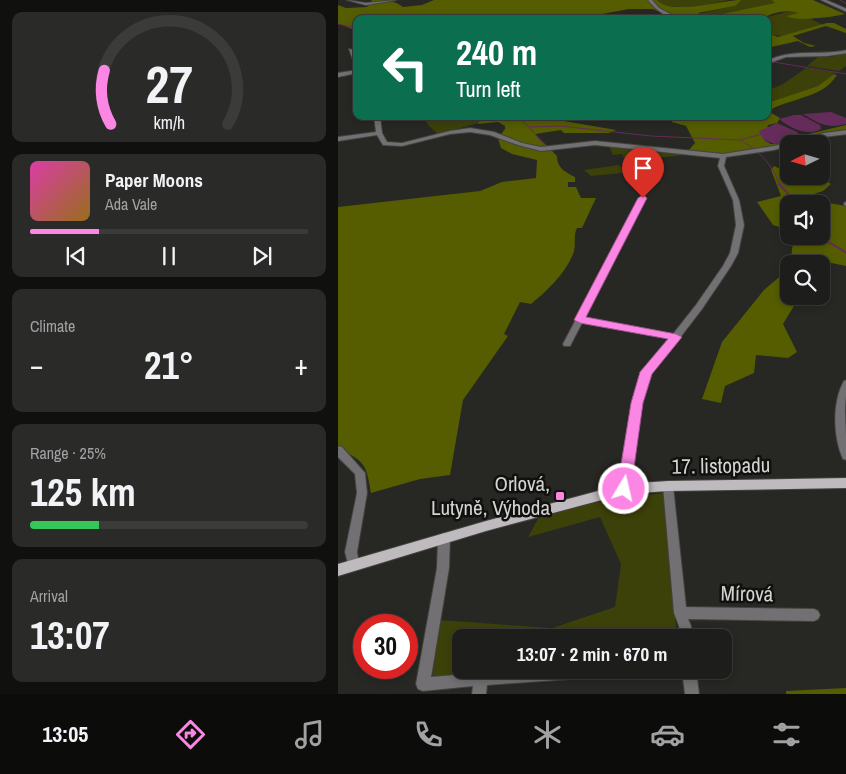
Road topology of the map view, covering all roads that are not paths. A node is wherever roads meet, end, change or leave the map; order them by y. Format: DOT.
graph roads {
  1 [pos="349,0"];
  2 [pos="394,0"];
  3 [pos="650,0"];
  4 [pos="823,0"];
  5 [pos="846,11"];
  6 [pos="670,15"];
  7 [pos="351,50"];
  8 [pos="846,50"];
  9 [pos="353,55"];
  10 [pos="771,62"];
  11 [pos="353,72"];
  12 [pos="338,75"];
  13 [pos="378,120"];
  14 [pos="379,132"];
  15 [pos="846,132"];
  16 [pos="338,139"];
  17 [pos="723,156"];
  18 [pos="643,198"];
  19 [pos="580,320"];
  20 [pos="676,337"];
  21 [pos="567,344"];
  22 [pos="846,383"];
  23 [pos="338,450"];
  24 [pos="846,456"];
  25 [pos="846,483"];
  26 [pos="668,486"];
  27 [pos="624,489"];
  28 [pos="444,538"];
  29 [pos="353,564"];
  30 [pos="338,570"];
  31 [pos="680,613"];
  32 [pos="814,615"];
  33 [pos="685,629"];
  34 [pos="481,679"];
  35 [pos="690,679"];
  36 [pos="479,694"];
  37 [pos="692,694"];
  1 -- 2 [label="street"];
  3 -- 6 [label="street"];
  4 -- 5 [label="street"];
  7 -- 9 [label="street"];
  8 -- 10 [label="street"];
  11 -- 12 [label="street"];
  13 -- 14 [label="street"];
  14 -- 16 [label="street"];
  14 -- 17 [label="street"];
  15 -- 17 [label="street"];
  17 -- 20 [label="street"];
  18 -- 19 [label="street"];
  19 -- 20 [label="street"];
  19 -- 21 [label="street"];
  20 -- 27 [label="street"];
  22 -- 24 [label="street"];
  23 -- 29 [label="street"];
  25 -- 26 [label="main road, 17. listopadu"];
  26 -- 27 [label="main road, 17. listopadu"];
  26 -- 31 [label="street"];
  27 -- 28 [label="main road, 17. listopadu"];
  28 -- 29 [label="main road, 17. listopadu"];
  28 -- 34 [label="street"];
  29 -- 30 [label="main road, 17. listopadu"];
  31 -- 32 [label="street, Mírová"];
  31 -- 33 [label="street"];
  34 -- 36 [label="street"];
  35 -- 37 [label="street"];
}
